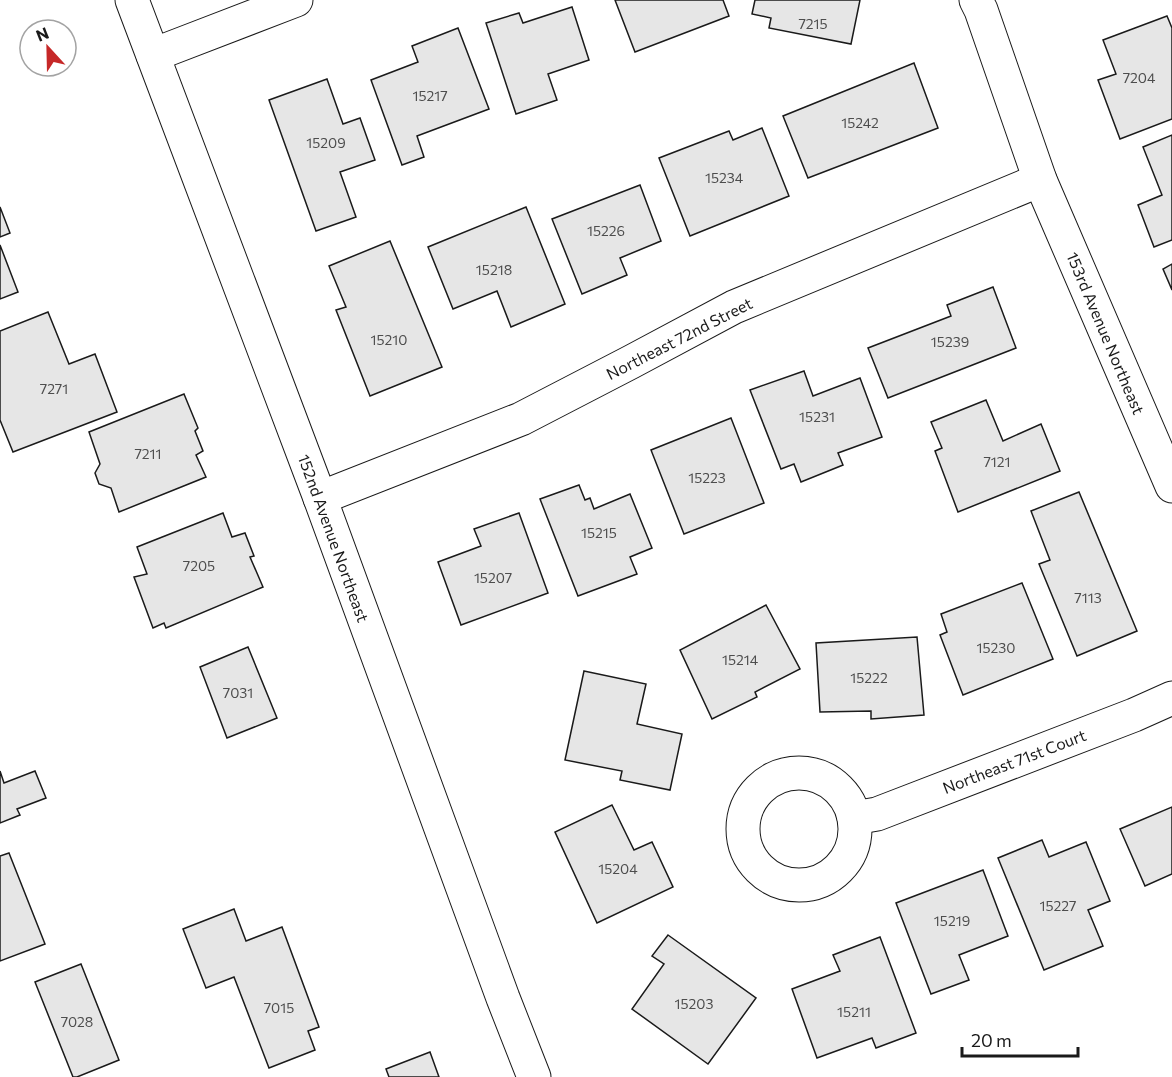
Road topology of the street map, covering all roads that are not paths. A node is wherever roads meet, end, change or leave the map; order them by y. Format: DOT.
graph roads {
  1 [pos="132,0"];
  2 [pos="296,0"];
  3 [pos="976,0"];
  4 [pos="153,55"];
  5 [pos="1040,180"];
  6 [pos="1172,486"];
  7 [pos="320,498"];
  8 [pos="1172,698"];
  9 [pos="854,818"];
  10 [pos="534,1077"];
  1 -- 4 [label="street, 152nd Avenue Northeast"];
  2 -- 4 [label="street"];
  3 -- 5 [label="street, 153rd Avenue Northeast"];
  4 -- 7 [label="street, 152nd Avenue Northeast"];
  5 -- 6 [label="street, 153rd Avenue Northeast"];
  5 -- 7 [label="street, Northeast 72nd Street"];
  7 -- 10 [label="street, 152nd Avenue Northeast"];
  8 -- 9 [label="street, Northeast 71st Court"];
}
